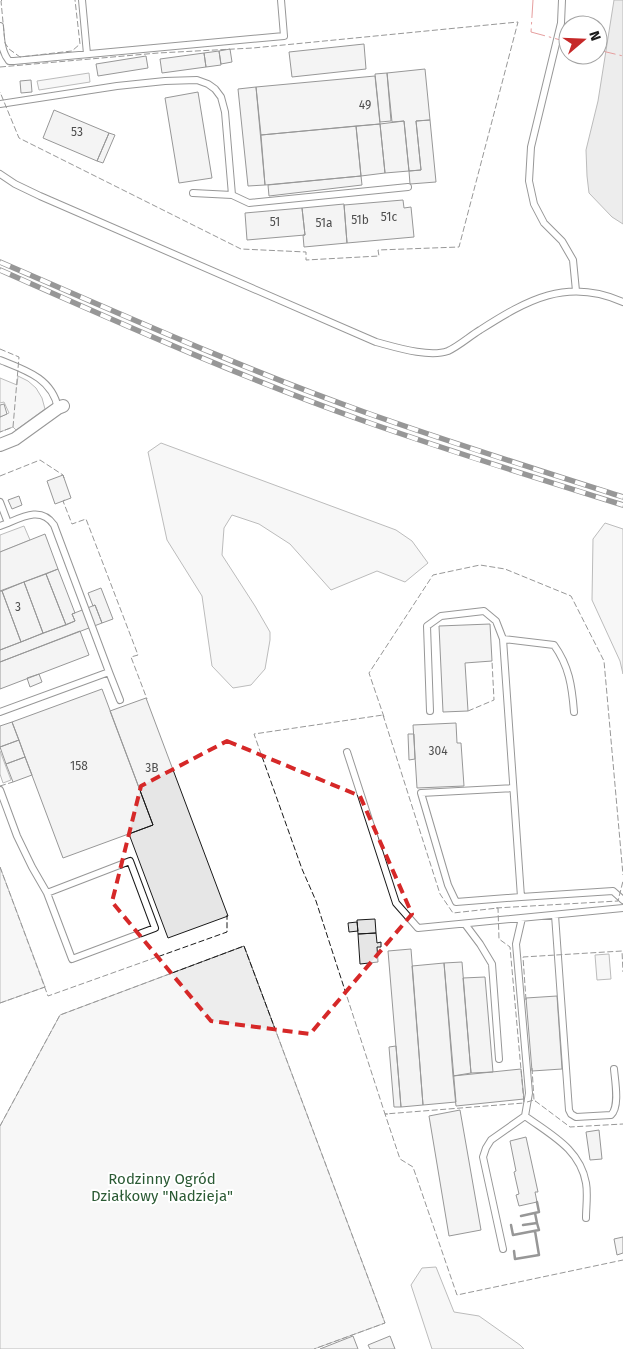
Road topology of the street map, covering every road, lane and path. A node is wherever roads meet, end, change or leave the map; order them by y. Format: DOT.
graph roads {
  1 [pos="82,0"];
  2 [pos="281,0"];
  3 [pos="562,0"];
  4 [pos="0,26"];
  5 [pos="87,54"];
  6 [pos="0,104"];
  7 [pos="0,174"];
  8 [pos="408,187"];
  9 [pos="193,193"];
  10 [pos="232,195"];
  11 [pos="576,291"];
  12 [pos="623,302"];
  13 [pos="0,360"];
  14 [pos="61,407"];
  15 [pos="0,445"];
  16 [pos="0,502"];
  17 [pos="8,522"];
  18 [pos="0,526"];
  19 [pos="503,639"];
  20 [pos="109,672"];
  21 [pos="120,700"];
  22 [pos="430,711"];
  23 [pos="0,712"];
  24 [pos="574,712"];
  25 [pos="347,752"];
  26 [pos="513,788"];
  27 [pos="0,790"];
  28 [pos="47,893"];
  29 [pos="521,897"];
  30 [pos="623,900"];
  31 [pos="623,908"];
  32 [pos="556,915"];
  33 [pos="522,918"];
  34 [pos="465,924"];
  35 [pos="499,1059"];
  36 [pos="614,1069"];
  37 [pos="525,1116"];
  38 [pos="586,1218"];
  39 [pos="502,1249"];
  1 -- 5 [label="lane"];
  2 -- 5 [label="lane"];
  3 -- 11 [label="lane"];
  4 -- 5 [label="lane"];
  6 -- 10 [label="lane"];
  7 -- 11 [label="lane"];
  8 -- 10 [label="lane"];
  9 -- 10 [label="lane"];
  11 -- 12 [label="lane"];
  13 -- 14 [label="lane"];
  14 -- 15 [label="street"];
  16 -- 17 [label="lane"];
  17 -- 18 [label="lane"];
  17 -- 20 [label="lane"];
  19 -- 22 [label="lane"];
  19 -- 24 [label="lane"];
  19 -- 26 [label="lane"];
  20 -- 21 [label="lane"];
  20 -- 23 [label="lane"];
  25 -- 34 [label="lane"];
  26 -- 29 [label="lane"];
  26 -- 29 [label="lane"];
  27 -- 28 [label="lane"];
  28 -- 28 [label="lane"];
  29 -- 30 [label="lane"];
  31 -- 32 [label="lane"];
  32 -- 33 [label="lane"];
  32 -- 36 [label="lane"];
  33 -- 34 [label="lane"];
  33 -- 37 [label="lane"];
  34 -- 35 [label="lane"];
  37 -- 38 [label="lane"];
  37 -- 39 [label="lane"];
}
